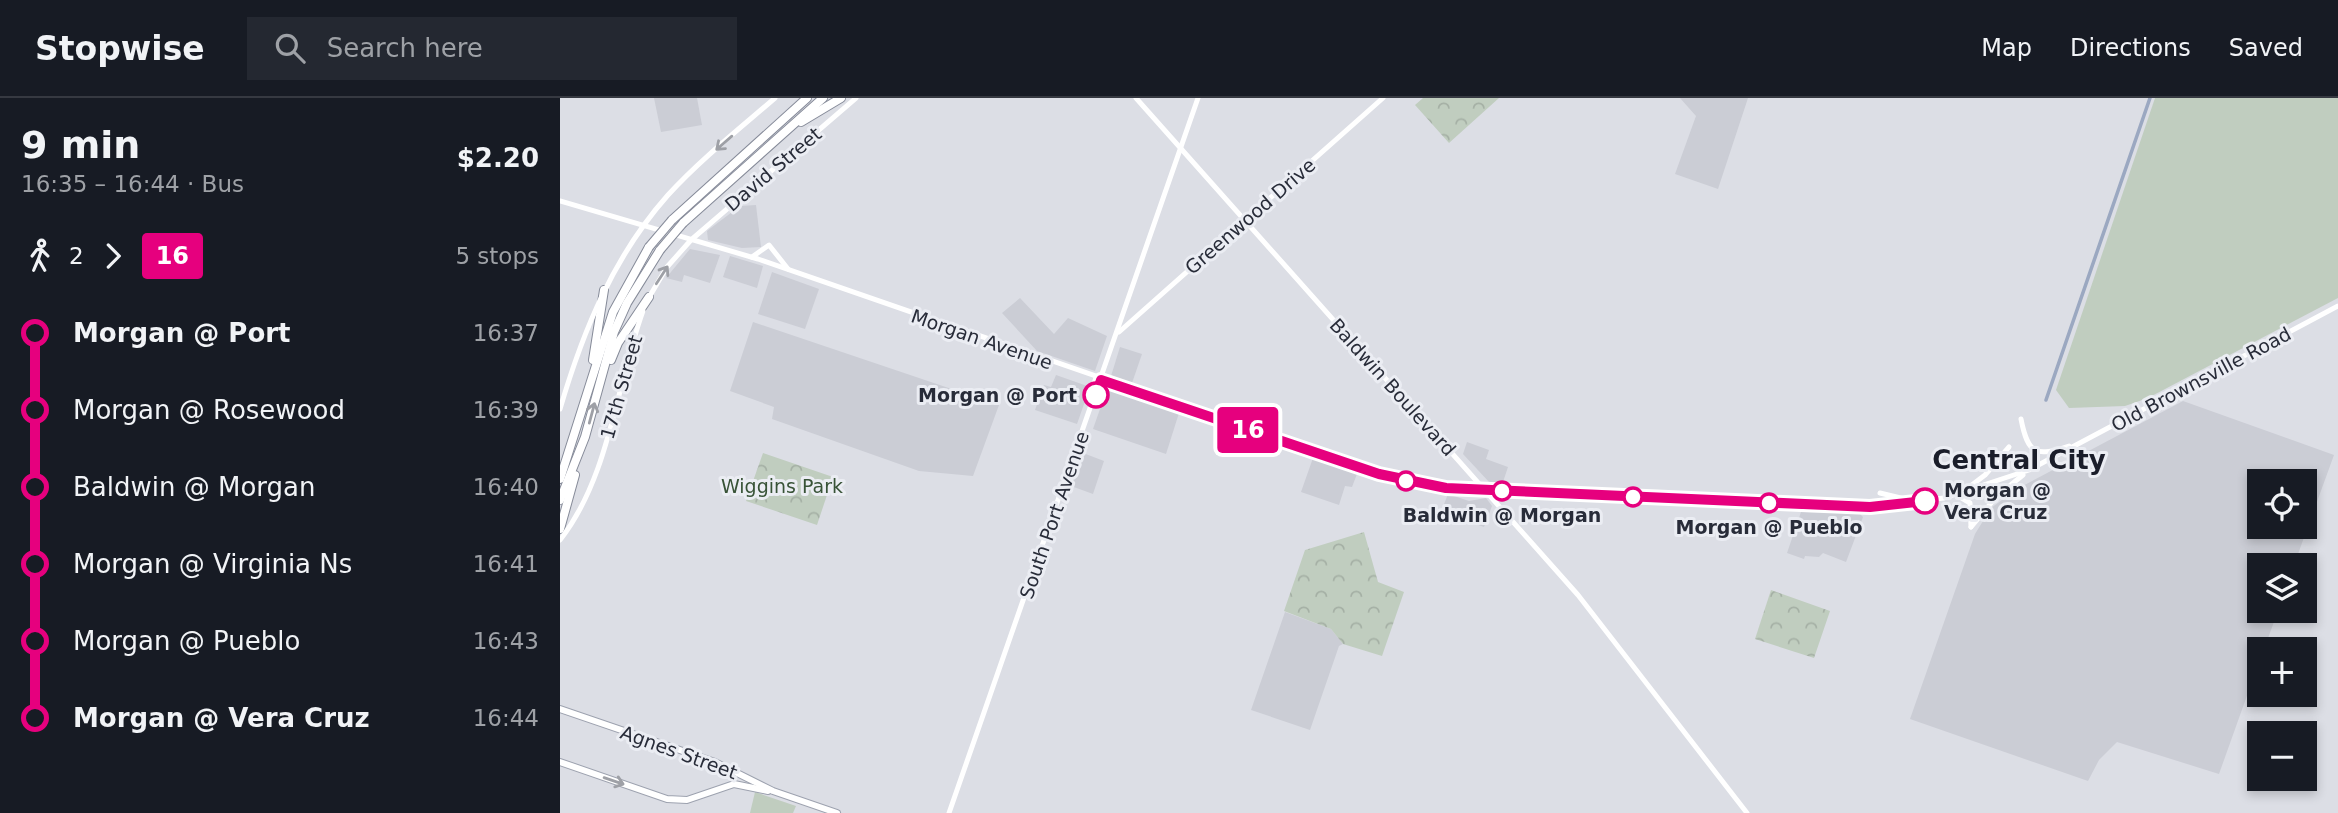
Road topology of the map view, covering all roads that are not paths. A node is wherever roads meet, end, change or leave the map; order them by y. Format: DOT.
graph roads {
  1 [pos="775,98"];
  2 [pos="798,98"];
  3 [pos="807,98"];
  4 [pos="823,98"];
  5 [pos="841,98"];
  6 [pos="856,98"];
  7 [pos="1136,98"];
  8 [pos="1198,98"];
  9 [pos="1383,98"];
  10 [pos="768,132"];
  11 [pos="784,133"];
  12 [pos="1181,148"];
  13 [pos="560,201"];
  14 [pos="1245,221"];
  15 [pos="644,226"];
  16 [pos="691,240"];
  17 [pos="752,257"];
  18 [pos="790,272"];
  19 [pos="604,290"];
  20 [pos="649,296"];
  21 [pos="2338,306"];
  22 [pos="1116,334"];
  23 [pos="1101,380"];
  24 [pos="600,386"];
  25 [pos="588,387"];
  26 [pos="560,409"];
  27 [pos="2021,419"];
  28 [pos="2085,441"];
  29 [pos="2009,447"];
  30 [pos="570,450"];
  31 [pos="579,456"];
  32 [pos="560,467"];
  33 [pos="2029,470"];
  34 [pos="560,479"];
  35 [pos="1988,486"];
  36 [pos="1486,490"];
  37 [pos="1880,493"];
  38 [pos="1959,494"];
  39 [pos="560,500"];
  40 [pos="1916,502"];
  41 [pos="560,529"];
  42 [pos="560,540"];
  43 [pos="560,709"];
  44 [pos="560,762"];
  45 [pos="774,792"];
  46 [pos="837,813"];
  47 [pos="949,813"];
  48 [pos="1747,813"];
  1 -- 15 [label="main road, one-way"];
  2 -- 10 [label="highway"];
  3 -- 10 [label="highway"];
  4 -- 11 [label="highway"];
  5 -- 11 [label="highway"];
  6 -- 16 [label="main road, David Street"];
  7 -- 12 [label="main road, Baldwin Boulevard"];
  8 -- 12 [label="main road, South Port Avenue"];
  9 -- 14 [label="main road, Greenwood Drive"];
  10 -- 25 [label="highway, bridge"];
  11 -- 24 [label="highway, bridge"];
  12 -- 14 [label="main road, Baldwin Boulevard"];
  12 -- 22 [label="main road, South Port Avenue"];
  13 -- 15 [label="main road, Morgan Avenue"];
  14 -- 22 [label="main road, Greenwood Drive"];
  14 -- 36 [label="main road, Baldwin Boulevard"];
  15 -- 16 [label="main road, Morgan Avenue"];
  15 -- 19 [label="main road"];
  16 -- 17 [label="main road, Morgan Avenue"];
  20 -- 16 [label="main road, 17th Street, one-way"];
  17 -- 18 [label="main road, Morgan Avenue"];
  17 -- 18 [label="main road"];
  18 -- 23 [label="main road, Morgan Avenue"];
  19 -- 25 [label="highway"];
  19 -- 26 [label="main road"];
  20 -- 24 [label="highway"];
  20 -- 42 [label="main road, 17th Street"];
  21 -- 28 [label="main road, Old Brownsville Road"];
  22 -- 23 [label="main road, South Port Avenue"];
  23 -- 36 [label="main road, Morgan Avenue"];
  23 -- 47 [label="main road, South Port Avenue"];
  31 -- 24 [label="highway, one-way"];
  25 -- 30 [label="highway"];
  27 -- 28 [label="main road"];
  28 -- 33 [label="main road, Old Brownsville Road"];
  29 -- 38 [label="main road"];
  30 -- 32 [label="highway"];
  30 -- 34 [label="highway"];
  31 -- 39 [label="highway"];
  31 -- 41 [label="highway"];
  33 -- 35 [label="main road, Old Brownsville Road"];
  33 -- 38 [label="main road"];
  35 -- 38 [label="main road, Morgan Avenue"];
  36 -- 40 [label="main road, Morgan Avenue"];
  36 -- 48 [label="main road, Baldwin Boulevard"];
  37 -- 40 [label="main road"];
  38 -- 40 [label="main road, Morgan Avenue"];
  43 -- 45 [label="main road, Agnes Street"];
  44 -- 45 [label="main road, one-way"];
  45 -- 46 [label="main road, Agnes Street"];
}
